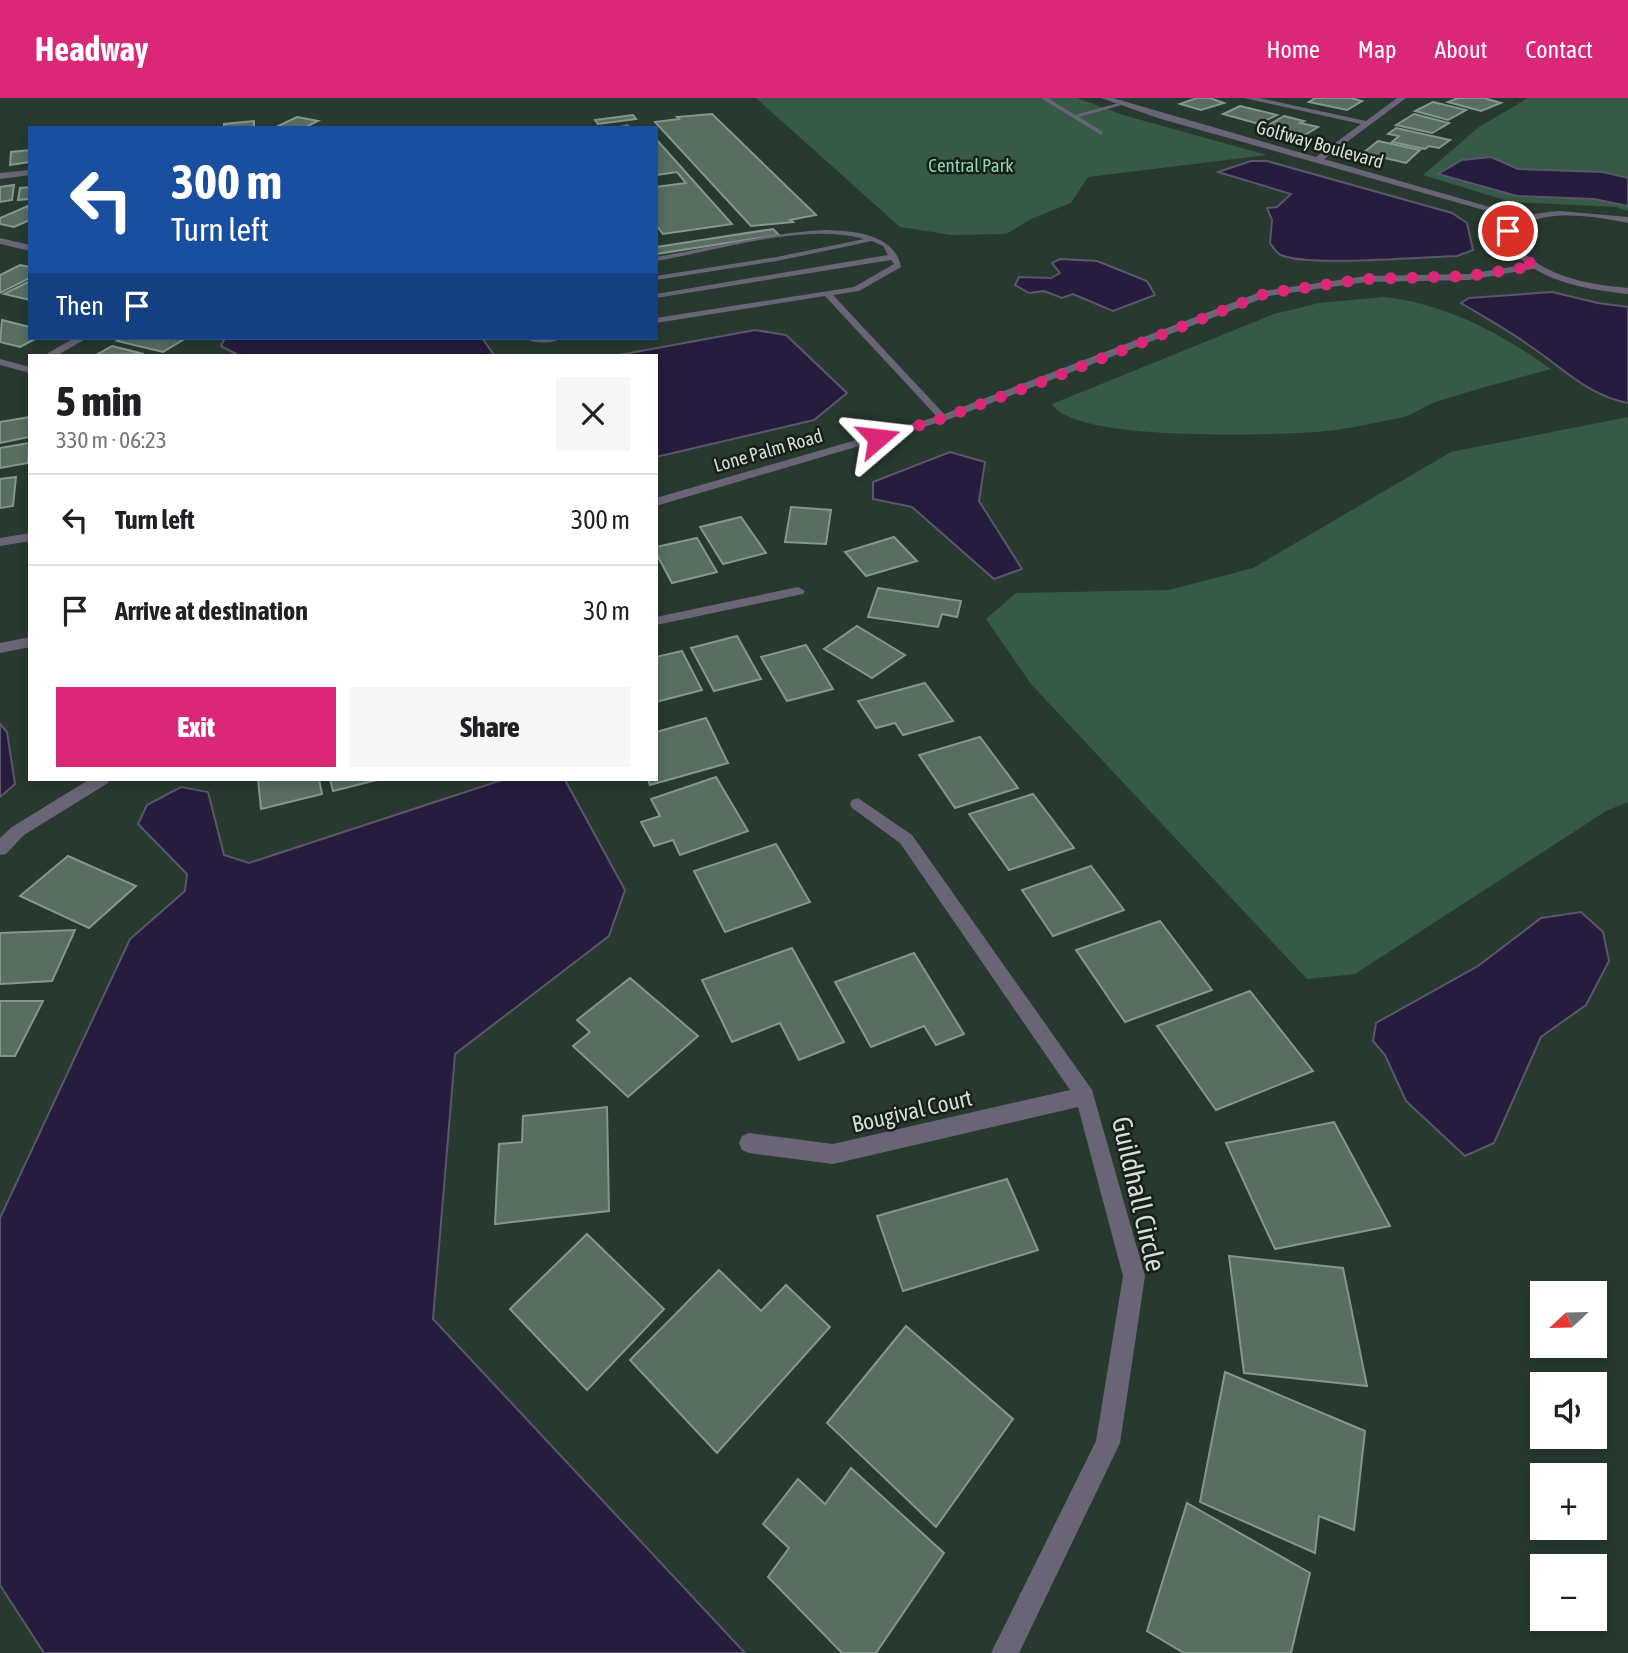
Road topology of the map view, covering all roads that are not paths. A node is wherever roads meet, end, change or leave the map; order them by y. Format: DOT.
graph roads {
  1 [pos="1044,98"];
  2 [pos="1105,98"];
  3 [pos="1248,98"];
  4 [pos="1402,98"];
  5 [pos="1122,104"];
  6 [pos="1074,117"];
  7 [pos="1366,123"];
  8 [pos="1101,134"];
  9 [pos="1318,160"];
  10 [pos="28,172"];
  11 [pos="0,176"];
  12 [pos="1526,219"];
  13 [pos="1628,220"];
  14 [pos="873,239"];
  15 [pos="0,241"];
  16 [pos="28,248"];
  17 [pos="893,257"];
  18 [pos="658,259"];
  19 [pos="1535,266"];
  20 [pos="658,278"];
  21 [pos="1628,291"];
  22 [pos="828,295"];
  23 [pos="658,296"];
  24 [pos="658,321"];
  25 [pos="78,340"];
  26 [pos="52,354"];
  27 [pos="0,362"];
  28 [pos="28,368"];
  29 [pos="943,418"];
  30 [pos="658,501"];
  31 [pos="28,537"];
  32 [pos="0,542"];
  33 [pos="797,591"];
  34 [pos="658,621"];
  35 [pos="28,642"];
  36 [pos="0,648"];
  37 [pos="99,781"];
  38 [pos="858,804"];
  39 [pos="0,849"];
  40 [pos="1085,1096"];
  41 [pos="749,1143"];
  42 [pos="1005,1653"];
  1 -- 6 [label="lane"];
  2 -- 5 [label="street, Golfway Boulevard"];
  3 -- 7 [label="street"];
  4 -- 7 [label="street"];
  5 -- 6 [label="lane"];
  5 -- 9 [label="street, Golfway Boulevard"];
  6 -- 8 [label="lane"];
  7 -- 9 [label="street"];
  9 -- 12 [label="street, Golfway Boulevard"];
  10 -- 11 [label="street"];
  12 -- 13 [label="street"];
  12 -- 19 [label="street"];
  14 -- 17 [label="lane"];
  14 -- 18 [label="lane"];
  14 -- 20 [label="lane"];
  15 -- 16 [label="street"];
  17 -- 22 [label="lane"];
  17 -- 23 [label="lane"];
  19 -- 21 [label="street"];
  19 -- 29 [label="street, Lone Palm Road"];
  22 -- 24 [label="lane"];
  22 -- 29 [label="lane"];
  25 -- 26 [label="street"];
  27 -- 28 [label="street"];
  29 -- 30 [label="street, Lone Palm Road"];
  31 -- 32 [label="street"];
  33 -- 34 [label="street"];
  35 -- 36 [label="street"];
  37 -- 39 [label="street"];
  38 -- 40 [label="street, Guildhall Circle"];
  40 -- 41 [label="street, Bougival Court"];
  40 -- 42 [label="street, Guildhall Circle"];
}
